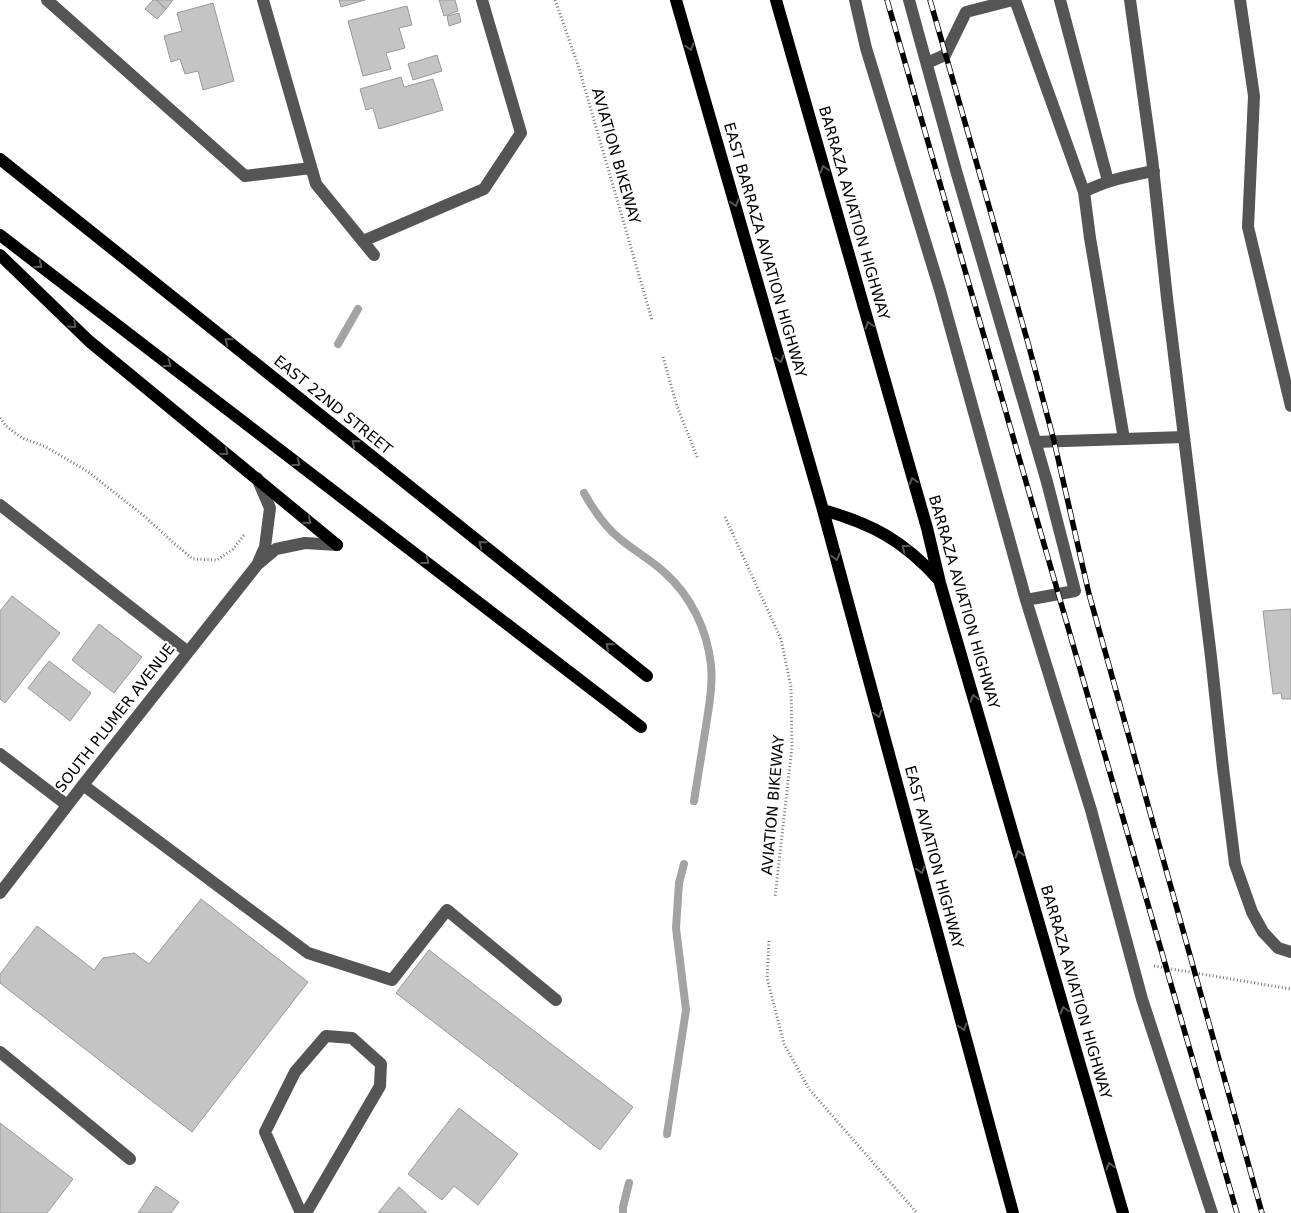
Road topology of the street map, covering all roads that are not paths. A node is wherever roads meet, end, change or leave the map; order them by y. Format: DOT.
graph roads {
  1 [pos="47,0"];
  2 [pos="264,0"];
  3 [pos="482,0"];
  4 [pos="676,0"];
  5 [pos="776,0"];
  6 [pos="855,0"];
  7 [pos="909,0"];
  8 [pos="1014,0"];
  9 [pos="1060,0"];
  10 [pos="1130,0"];
  11 [pos="1240,0"];
  12 [pos="926,63"];
  13 [pos="0,159"];
  14 [pos="311,168"];
  15 [pos="1154,171"];
  16 [pos="1108,181"];
  17 [pos="1084,192"];
  18 [pos="0,235"];
  19 [pos="363,241"];
  20 [pos="0,255"];
  21 [pos="374,255"];
  22 [pos="1291,406"];
  23 [pos="1184,436"];
  24 [pos="1124,439"];
  25 [pos="1035,442"];
  26 [pos="257,478"];
  27 [pos="0,505"];
  28 [pos="823,510"];
  29 [pos="337,545"];
  30 [pos="256,565"];
  31 [pos="940,581"];
  32 [pos="1026,600"];
  33 [pos="188,652"];
  34 [pos="647,676"];
  35 [pos="641,727"];
  36 [pos="0,754"];
  37 [pos="83,785"];
  38 [pos="66,806"];
  39 [pos="0,893"];
  40 [pos="1291,952"];
  41 [pos="556,1000"];
  42 [pos="0,1052"];
  43 [pos="130,1159"];
  44 [pos="301,1213"];
  45 [pos="306,1213"];
  46 [pos="1013,1213"];
  47 [pos="1123,1213"];
  48 [pos="1212,1213"];
  1 -- 14 [label="street"];
  2 -- 14 [label="street"];
  3 -- 19 [label="street"];
  4 -- 28 [label="main road, EAST BARRAZA AVIATION HIGHWAY, one-way"];
  31 -- 5 [label="main road, BARRAZA AVIATION HIGHWAY, one-way"];
  6 -- 32 [label="street"];
  7 -- 12 [label="street"];
  8 -- 12 [label="street"];
  8 -- 17 [label="street"];
  9 -- 16 [label="street"];
  10 -- 15 [label="street"];
  11 -- 22 [label="street"];
  12 -- 25 [label="street"];
  34 -- 13 [label="main road, EAST 22ND STREET, one-way"];
  14 -- 19 [label="street"];
  15 -- 16 [label="street"];
  15 -- 23 [label="street"];
  16 -- 17 [label="street"];
  17 -- 24 [label="street"];
  18 -- 35 [label="main road, one-way"];
  19 -- 21 [label="street"];
  20 -- 26 [label="main road, one-way"];
  23 -- 24 [label="street"];
  23 -- 40 [label="street"];
  24 -- 25 [label="street"];
  25 -- 32 [label="street"];
  26 -- 29 [label="main road, one-way"];
  26 -- 30 [label="street, SOUTH PLUMER AVENUE"];
  27 -- 33 [label="street"];
  31 -- 28 [label="main road, one-way"];
  28 -- 46 [label="main road, EAST AVIATION HIGHWAY, one-way"];
  29 -- 30 [label="street, SOUTH PLUMER AVENUE"];
  30 -- 33 [label="street, SOUTH PLUMER AVENUE"];
  47 -- 31 [label="main road, BARRAZA AVIATION HIGHWAY, one-way"];
  32 -- 48 [label="street"];
  33 -- 37 [label="street, SOUTH PLUMER AVENUE"];
  36 -- 38 [label="street"];
  37 -- 38 [label="street, SOUTH PLUMER AVENUE"];
  37 -- 41 [label="street"];
  38 -- 39 [label="street, SOUTH PLUMER AVENUE"];
  42 -- 43 [label="street"];
  44 -- 45 [label="street"];
}
